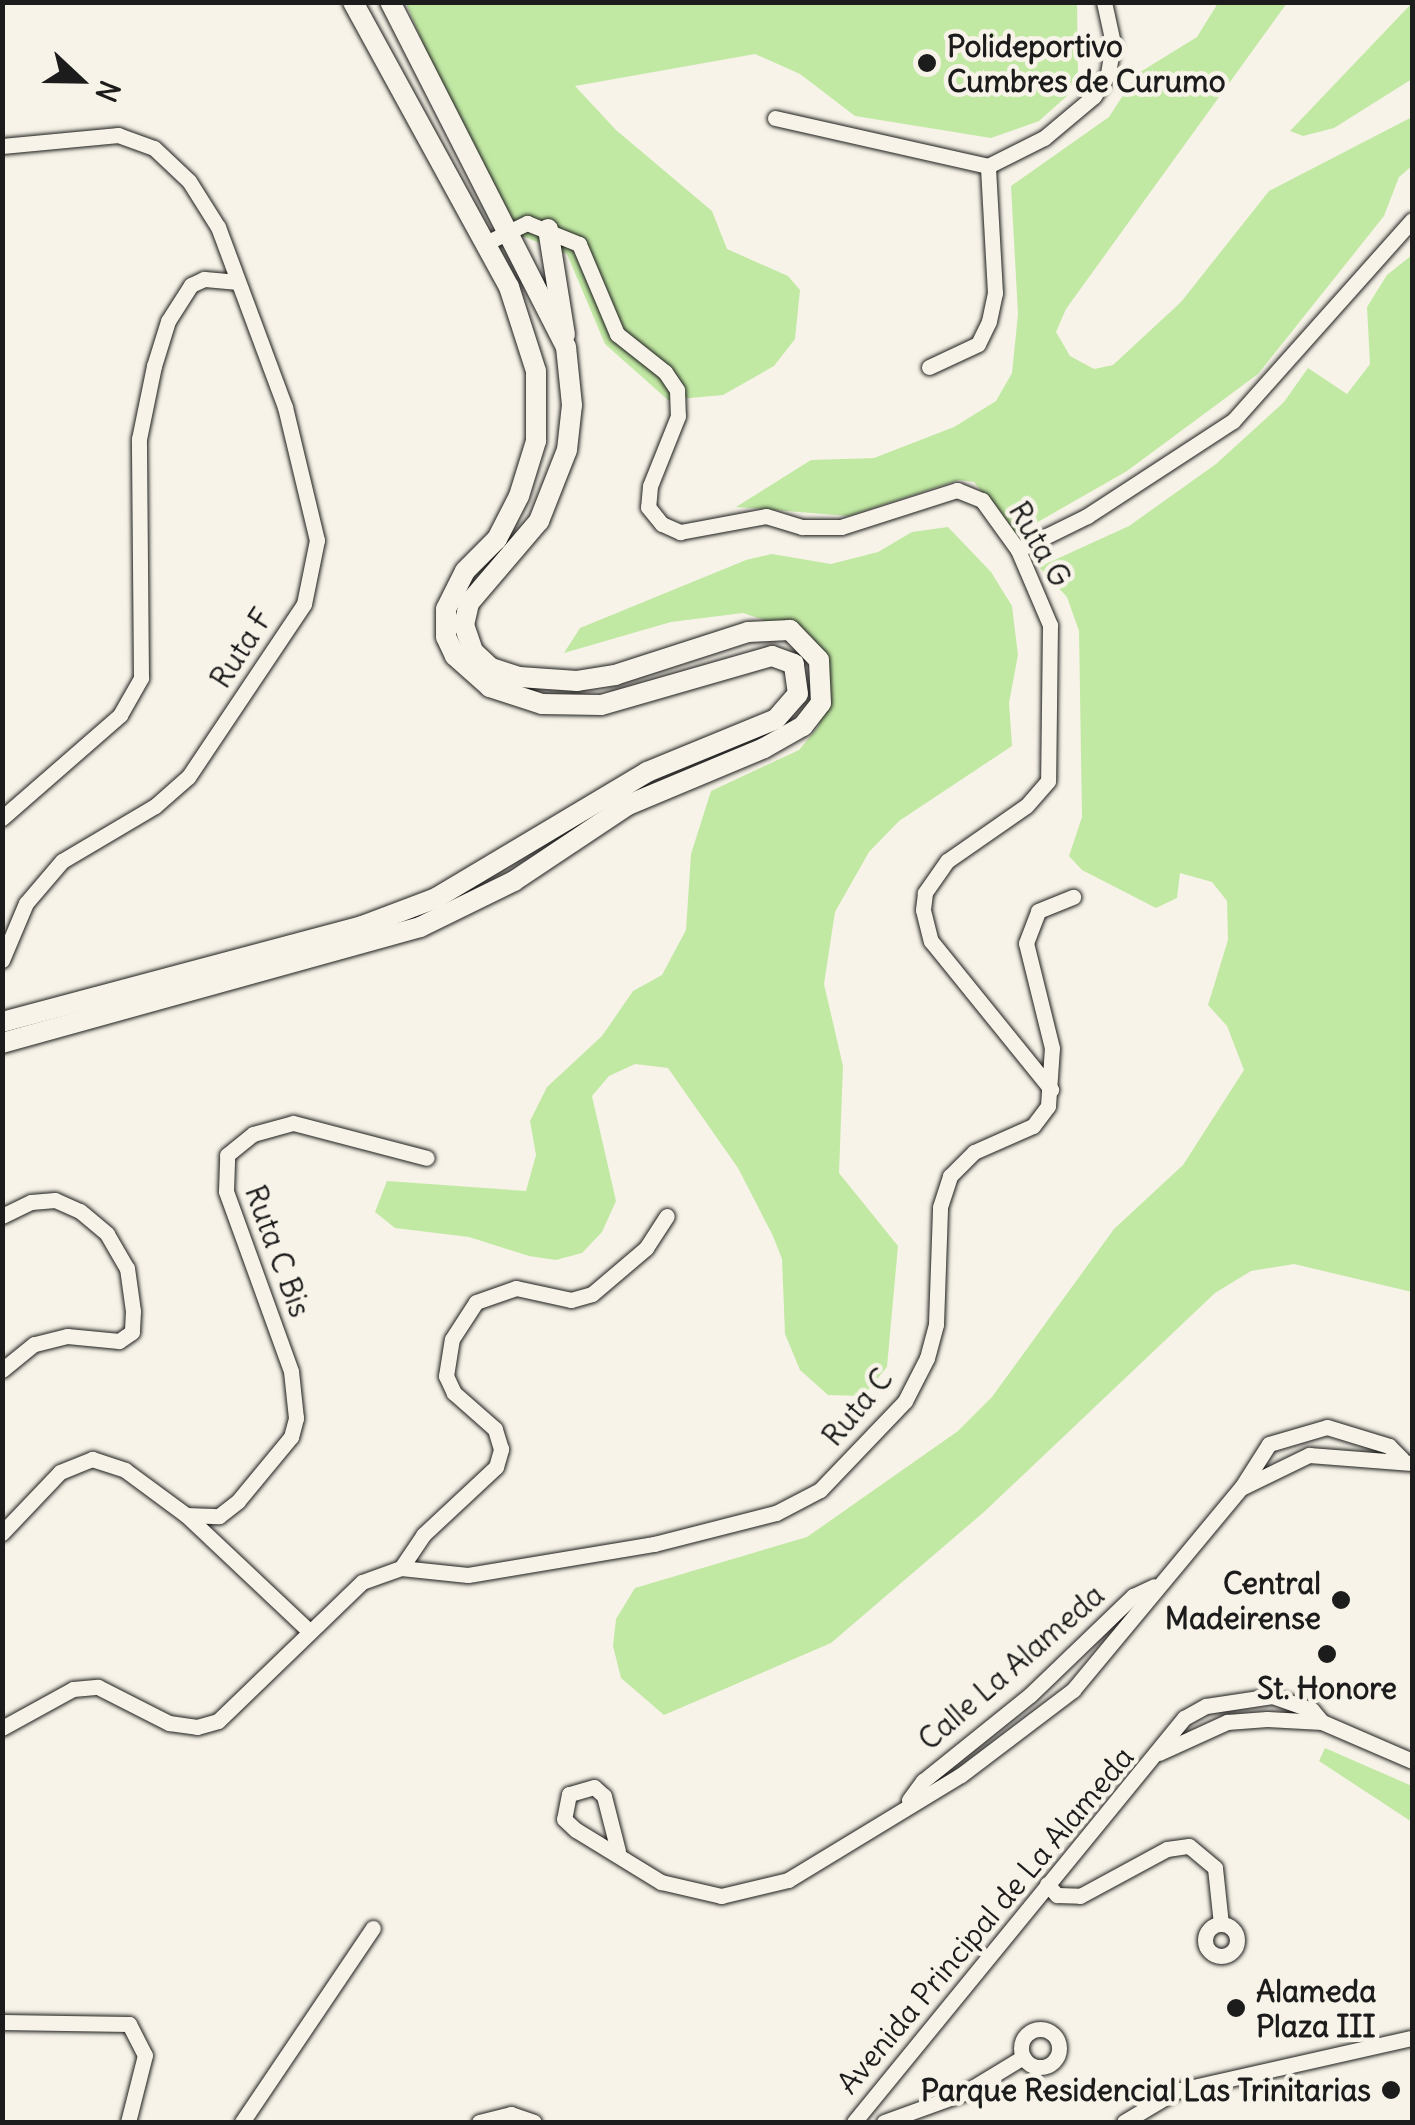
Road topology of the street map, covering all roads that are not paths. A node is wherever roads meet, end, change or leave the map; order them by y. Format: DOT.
graph roads {
  1 [pos="353,2"];
  2 [pos="390,2"];
  3 [pos="1104,2"];
  4 [pos="775,118"];
  5 [pos="2,146"];
  6 [pos="988,166"];
  7 [pos="1412,220"];
  8 [pos="548,229"];
  9 [pos="507,230"];
  10 [pos="486,243"];
  11 [pos="236,282"];
  12 [pos="566,347"];
  13 [pos="929,367"];
  14 [pos="1018,550"];
  15 [pos="2,818"];
  16 [pos="1073,897"];
  17 [pos="2,960"];
  18 [pos="2,1022"];
  19 [pos="2,1043"];
  20 [pos="1051,1089"];
  21 [pos="427,1158"];
  22 [pos="2,1216"];
  23 [pos="667,1216"];
  24 [pos="2,1370"];
  25 [pos="1306,1430"];
  26 [pos="1309,1455"];
  27 [pos="1407,1461"];
  28 [pos="1242,1488"];
  29 [pos="186,1515"];
  30 [pos="2,1533"];
  31 [pos="401,1568"];
  32 [pos="1158,1585"];
  33 [pos="310,1632"];
  34 [pos="1030,1695"];
  35 [pos="1230,1701"];
  36 [pos="1045,1713"];
  37 [pos="1227,1722"];
  38 [pos="1322,1722"];
  39 [pos="2,1728"];
  40 [pos="1159,1753"];
  41 [pos="1412,1762"];
  42 [pos="908,1802"];
  43 [pos="618,1851"];
  44 [pos="1048,1884"];
  45 [pos="1221,1924"];
  46 [pos="373,1928"];
  47 [pos="2,2022"];
  48 [pos="1412,2038"];
  49 [pos="1024,2057"];
  50 [pos="128,2122"];
  51 [pos="242,2122"];
  52 [pos="479,2122"];
  53 [pos="534,2122"];
  54 [pos="854,2122"];
  55 [pos="884,2122"];
  56 [pos="1124,2122"];
  1 -- 10 [label="main road"];
  2 -- 9 [label="main road"];
  3 -- 6 [label="street"];
  4 -- 6 [label="street"];
  5 -- 11 [label="street, Ruta F"];
  6 -- 13 [label="street"];
  7 -- 14 [label="street"];
  8 -- 9 [label="street"];
  8 -- 12 [label="main road"];
  8 -- 14 [label="street, Ruta G"];
  9 -- 10 [label="street"];
  9 -- 12 [label="main road"];
  10 -- 18 [label="main road"];
  11 -- 15 [label="street"];
  11 -- 17 [label="street, Ruta F"];
  12 -- 19 [label="main road"];
  14 -- 20 [label="street, Ruta G"];
  16 -- 20 [label="street"];
  20 -- 31 [label="street, Ruta C"];
  21 -- 29 [label="street, Ruta C Bis"];
  22 -- 24 [label="street"];
  23 -- 31 [label="street"];
  25 -- 26 [label="street"];
  25 -- 27 [label="street, Calle La Alameda"];
  25 -- 28 [label="street, Calle La Alameda"];
  26 -- 27 [label="street, Calle La Alameda"];
  26 -- 28 [label="street, Calle La Alameda"];
  28 -- 32 [label="street, Calle La Alameda"];
  29 -- 30 [label="street"];
  29 -- 33 [label="street"];
  31 -- 33 [label="street, Ruta C"];
  32 -- 34 [label="street, Calle La Alameda"];
  32 -- 36 [label="street, Calle La Alameda"];
  33 -- 39 [label="street, Ruta C"];
  34 -- 36 [label="street"];
  34 -- 42 [label="street, Calle La Alameda"];
  35 -- 37 [label="street"];
  35 -- 38 [label="street, Avenida Principal de La Alameda"];
  35 -- 40 [label="street, Avenida Principal de La Alameda"];
  36 -- 42 [label="street, Calle La Alameda"];
  37 -- 38 [label="street, Avenida Principal de La Alameda"];
  37 -- 40 [label="street, Avenida Principal de La Alameda"];
  38 -- 41 [label="street, Avenida Principal de La Alameda"];
  40 -- 44 [label="street, Avenida Principal de La Alameda"];
  42 -- 43 [label="street, Calle La Alameda"];
  44 -- 45 [label="street"];
  44 -- 54 [label="street, Avenida Principal de La Alameda"];
  46 -- 51 [label="street"];
  47 -- 50 [label="street"];
  48 -- 56 [label="street"];
  49 -- 55 [label="street"];
  52 -- 53 [label="street"];
}
